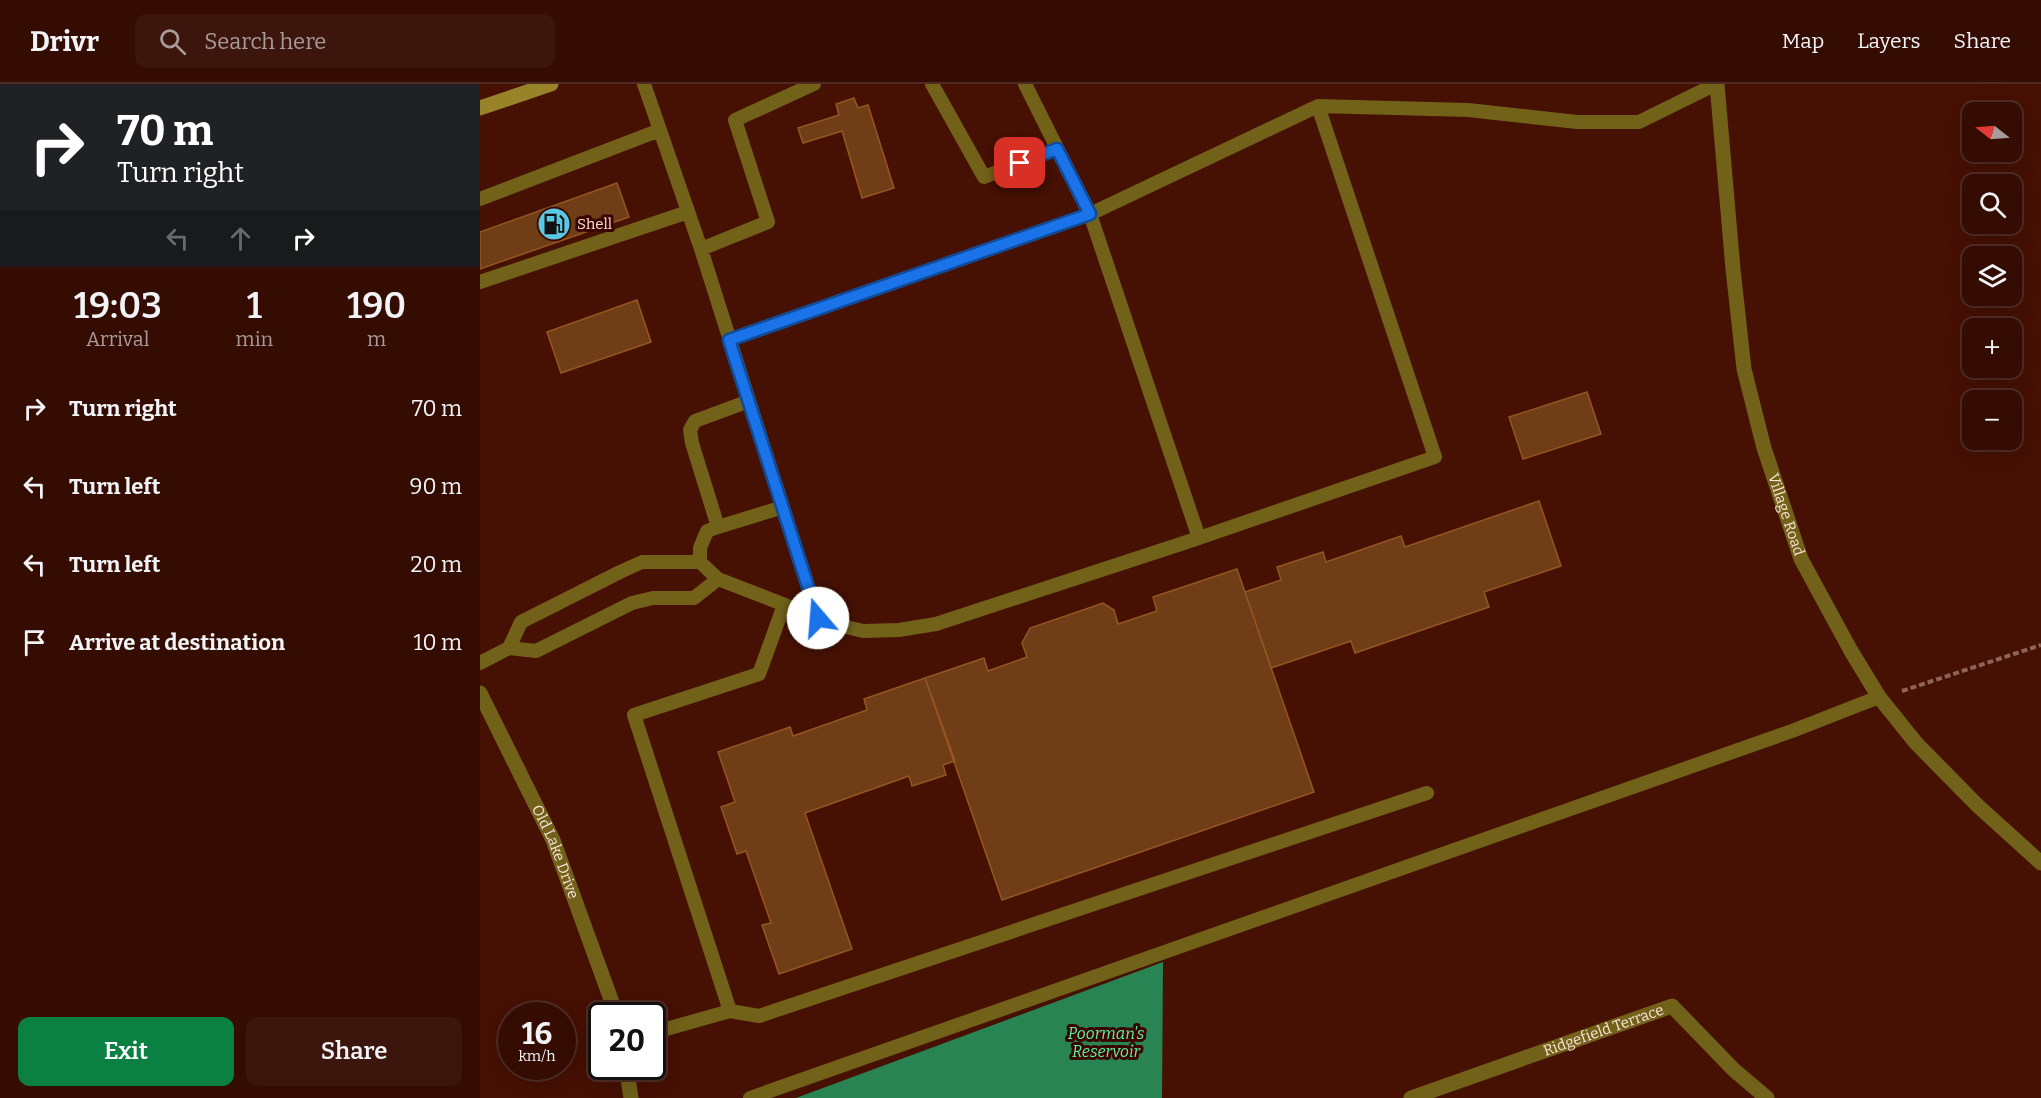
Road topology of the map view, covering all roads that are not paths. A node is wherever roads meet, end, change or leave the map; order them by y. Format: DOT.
graph roads {
  1 [pos="550,84"];
  2 [pos="644,84"];
  3 [pos="814,84"];
  4 [pos="932,84"];
  5 [pos="1024,84"];
  6 [pos="1716,84"];
  7 [pos="1318,106"];
  8 [pos="480,108"];
  9 [pos="660,130"];
  10 [pos="1057,149"];
  11 [pos="480,199"];
  12 [pos="688,212"];
  13 [pos="1090,214"];
  14 [pos="701,249"];
  15 [pos="480,282"];
  16 [pos="729,340"];
  17 [pos="749,401"];
  18 [pos="783,507"];
  19 [pos="718,527"];
  20 [pos="1199,538"];
  21 [pos="700,562"];
  22 [pos="718,579"];
  23 [pos="784,605"];
  24 [pos="818,618"];
  25 [pos="509,648"];
  26 [pos="480,663"];
  27 [pos="480,693"];
  28 [pos="1879,697"];
  29 [pos="1427,793"];
  30 [pos="2041,863"];
  31 [pos="612,1002"];
  32 [pos="730,1011"];
  33 [pos="666,1029"];
  34 [pos="628,1080"];
  35 [pos="631,1098"];
  36 [pos="750,1098"];
  37 [pos="1411,1098"];
  38 [pos="1767,1098"];
  1 -- 8 [label="main road"];
  2 -- 9 [label="lane"];
  3 -- 14 [label="lane"];
  4 -- 10 [label="lane"];
  5 -- 10 [label="lane"];
  6 -- 7 [label="lane"];
  6 -- 28 [label="street, Village Road"];
  7 -- 13 [label="lane"];
  7 -- 20 [label="lane"];
  9 -- 11 [label="lane"];
  9 -- 12 [label="lane"];
  10 -- 13 [label="lane"];
  12 -- 14 [label="lane"];
  12 -- 15 [label="lane"];
  13 -- 16 [label="lane"];
  13 -- 20 [label="lane"];
  14 -- 16 [label="lane"];
  16 -- 17 [label="lane"];
  17 -- 18 [label="lane"];
  17 -- 19 [label="lane"];
  18 -- 19 [label="lane"];
  18 -- 24 [label="lane"];
  19 -- 21 [label="lane"];
  20 -- 24 [label="lane"];
  21 -- 22 [label="lane"];
  21 -- 25 [label="lane"];
  22 -- 23 [label="lane"];
  22 -- 25 [label="lane"];
  23 -- 24 [label="lane"];
  23 -- 32 [label="lane"];
  25 -- 26 [label="lane"];
  27 -- 31 [label="street, Old Lake Drive"];
  28 -- 30 [label="street, Village Road"];
  28 -- 36 [label="lane"];
  29 -- 32 [label="lane"];
  32 -- 33 [label="lane"];
  34 -- 35 [label="street"];
  37 -- 38 [label="street, Ridgefield Terrace"];
}
